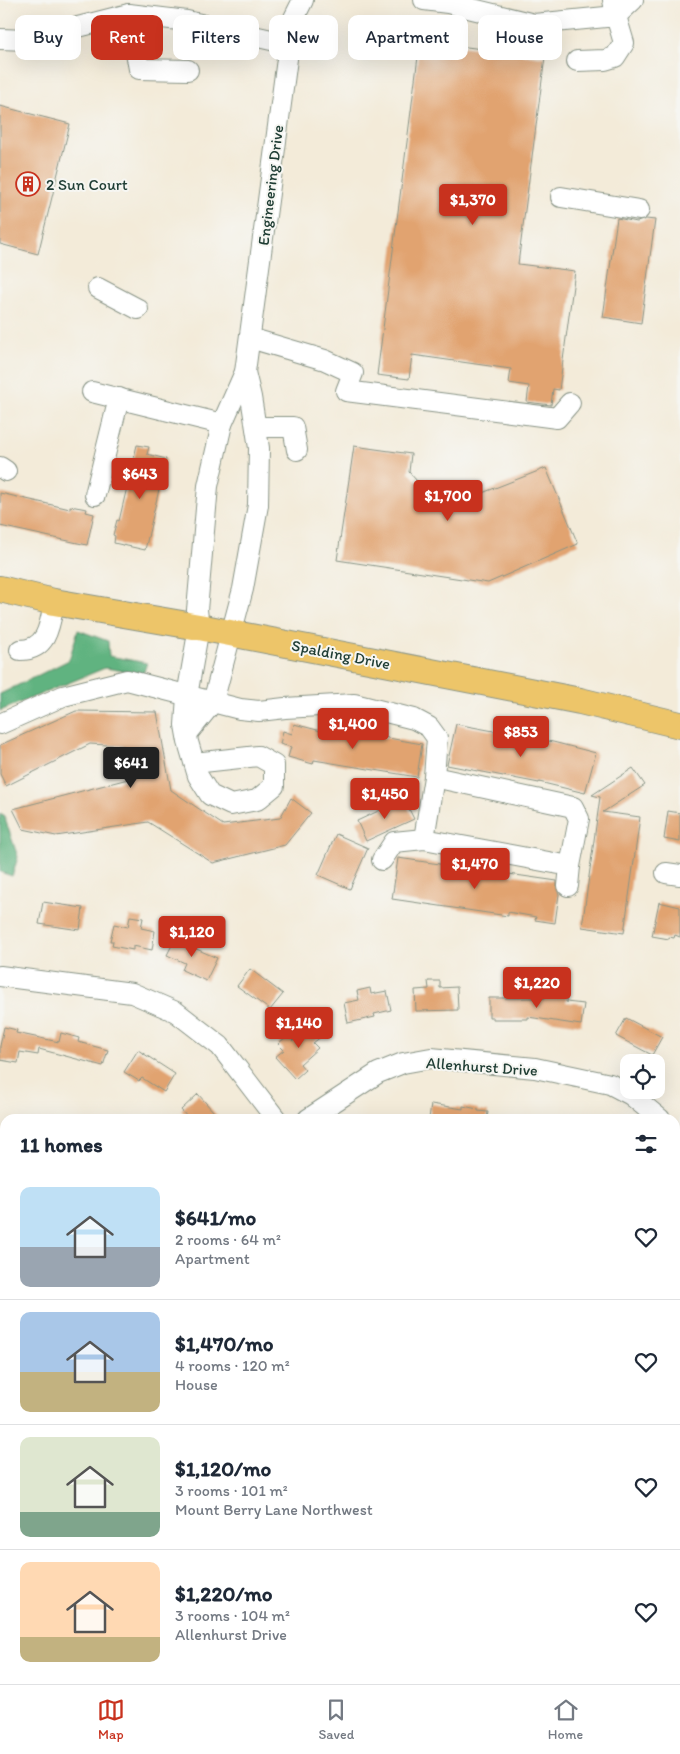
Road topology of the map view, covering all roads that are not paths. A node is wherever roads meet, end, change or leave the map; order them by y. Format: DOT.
graph roads {
  1 [pos="303,0"];
  2 [pos="424,0"];
  3 [pos="633,0"];
  4 [pos="614,8"];
  5 [pos="128,14"];
  6 [pos="296,15"];
  7 [pos="0,38"];
  8 [pos="269,39"];
  9 [pos="287,60"];
  10 [pos="578,61"];
  11 [pos="188,70"];
  12 [pos="561,196"];
  13 [pos="639,210"];
  14 [pos="98,288"];
  15 [pos="138,309"];
  16 [pos="250,338"];
  17 [pos="245,372"];
  18 [pos="92,392"];
  19 [pos="118,398"];
  20 [pos="570,402"];
  21 [pos="222,424"];
  22 [pos="256,427"];
  23 [pos="297,450"];
  24 [pos="95,495"];
  25 [pos="0,588"];
  26 [pos="54,602"];
  27 [pos="199,627"];
  28 [pos="231,633"];
  29 [pos="20,650"];
  30 [pos="187,696"];
  31 [pos="213,702"];
  32 [pos="0,724"];
  33 [pos="680,725"];
  34 [pos="187,734"];
  35 [pos="194,763"];
  36 [pos="434,777"];
  37 [pos="424,839"];
  38 [pos="382,860"];
  39 [pos="0,976"];
  40 [pos="272,1114"];
  41 [pos="316,1114"];
  42 [pos="654,1114"];
  1 -- 6 [label="street, Engineering Drive"];
  2 -- 4 [label="street"];
  3 -- 4 [label="street"];
  4 -- 10 [label="street"];
  5 -- 7 [label="street"];
  5 -- 8 [label="street"];
  5 -- 11 [label="street"];
  9 -- 16 [label="street, Engineering Drive"];
  12 -- 13 [label="street"];
  14 -- 15 [label="street"];
  16 -- 17 [label="street, Engineering Drive"];
  16 -- 20 [label="street"];
  17 -- 21 [label="street, Engineering Drive"];
  17 -- 22 [label="street, Engineering Drive"];
  18 -- 19 [label="street"];
  19 -- 21 [label="street"];
  19 -- 24 [label="street"];
  21 -- 27 [label="street, Engineering Drive"];
  22 -- 23 [label="street"];
  22 -- 28 [label="street, Engineering Drive"];
  25 -- 26 [label="main road, Spalding Drive"];
  26 -- 27 [label="main road, Spalding Drive"];
  26 -- 29 [label="street"];
  27 -- 28 [label="main road, Spalding Drive"];
  27 -- 30 [label="street, Engineering Drive"];
  28 -- 31 [label="street, Engineering Drive"];
  28 -- 33 [label="main road, Spalding Drive"];
  30 -- 31 [label="street"];
  30 -- 32 [label="street"];
  30 -- 34 [label="street, Engineering Drive"];
  31 -- 34 [label="street"];
  31 -- 36 [label="street"];
  34 -- 35 [label="street, Engineering Drive"];
  36 -- 37 [label="street"];
  36 -- 37 [label="street"];
  37 -- 38 [label="street"];
  39 -- 40 [label="street"];
  41 -- 42 [label="street, Allenhurst Drive"];
}
